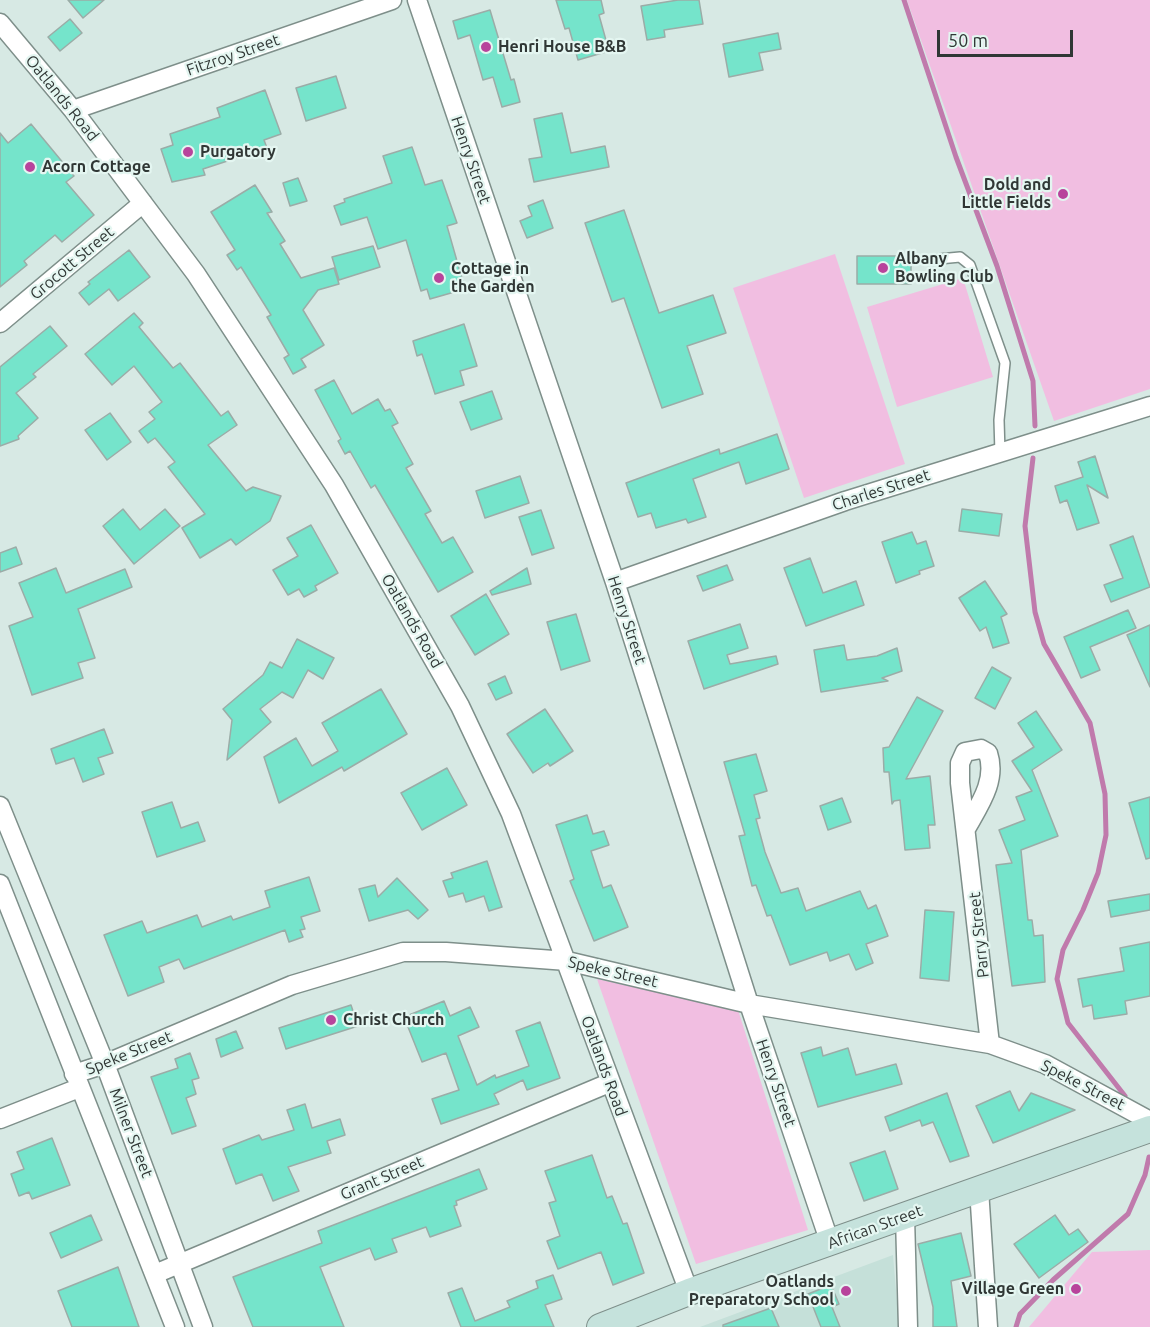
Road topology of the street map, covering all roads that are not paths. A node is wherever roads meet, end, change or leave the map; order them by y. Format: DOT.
graph roads {
  1 [pos="392,0"];
  2 [pos="417,0"];
  3 [pos="0,23"];
  4 [pos="74,110"];
  5 [pos="143,203"];
  6 [pos="939,259"];
  7 [pos="0,322"];
  8 [pos="1150,406"];
  9 [pos="1000,453"];
  10 [pos="615,582"];
  11 [pos="0,806"];
  12 [pos="4,825"];
  13 [pos="967,827"];
  14 [pos="0,884"];
  15 [pos="567,961"];
  16 [pos="748,1004"];
  17 [pos="990,1044"];
  18 [pos="105,1064"];
  19 [pos="77,1081"];
  20 [pos="609,1083"];
  21 [pos="0,1119"];
  22 [pos="1150,1121"];
  23 [pos="1150,1129"];
  24 [pos="979,1190"];
  25 [pos="905,1217"];
  26 [pos="830,1243"];
  27 [pos="180,1263"];
  28 [pos="155,1274"];
  29 [pos="689,1292"];
  30 [pos="175,1327"];
  31 [pos="203,1327"];
  32 [pos="600,1327"];
  33 [pos="908,1327"];
  34 [pos="988,1327"];
  1 -- 4 [label="street, Fitzroy Street"];
  2 -- 10 [label="street, Henry Street"];
  3 -- 4 [label="street, Oatlands Road"];
  4 -- 5 [label="street, Oatlands Road"];
  5 -- 7 [label="street, Grocott Street"];
  5 -- 15 [label="street, Oatlands Road"];
  6 -- 9 [label="lane"];
  8 -- 9 [label="street, Charles Street"];
  9 -- 10 [label="street, Charles Street"];
  10 -- 16 [label="street, Henry Street"];
  11 -- 12 [label="street, Milner Street"];
  12 -- 18 [label="street, Milner Street"];
  13 -- 17 [label="street, Parry Street"];
  14 -- 19 [label="street, Milner Street"];
  15 -- 16 [label="street, Speke Street"];
  15 -- 18 [label="street, Speke Street"];
  15 -- 20 [label="street, Oatlands Road"];
  16 -- 17 [label="street, Speke Street"];
  16 -- 26 [label="street, Henry Street"];
  17 -- 22 [label="street, Speke Street"];
  18 -- 19 [label="street, Speke Street"];
  18 -- 27 [label="street, Milner Street"];
  19 -- 21 [label="street, Speke Street"];
  19 -- 28 [label="street, Milner Street"];
  20 -- 27 [label="street, Grant Street"];
  20 -- 29 [label="street, Oatlands Road"];
  23 -- 24 [label="street, African Street"];
  24 -- 25 [label="street, African Street"];
  24 -- 34 [label="street"];
  25 -- 26 [label="street, African Street"];
  25 -- 33 [label="street"];
  26 -- 29 [label="street, African Street"];
  27 -- 28 [label="street, Grant Street"];
  27 -- 31 [label="street, Milner Street"];
  28 -- 30 [label="street, Milner Street"];
  29 -- 32 [label="street, African Street"];
}
